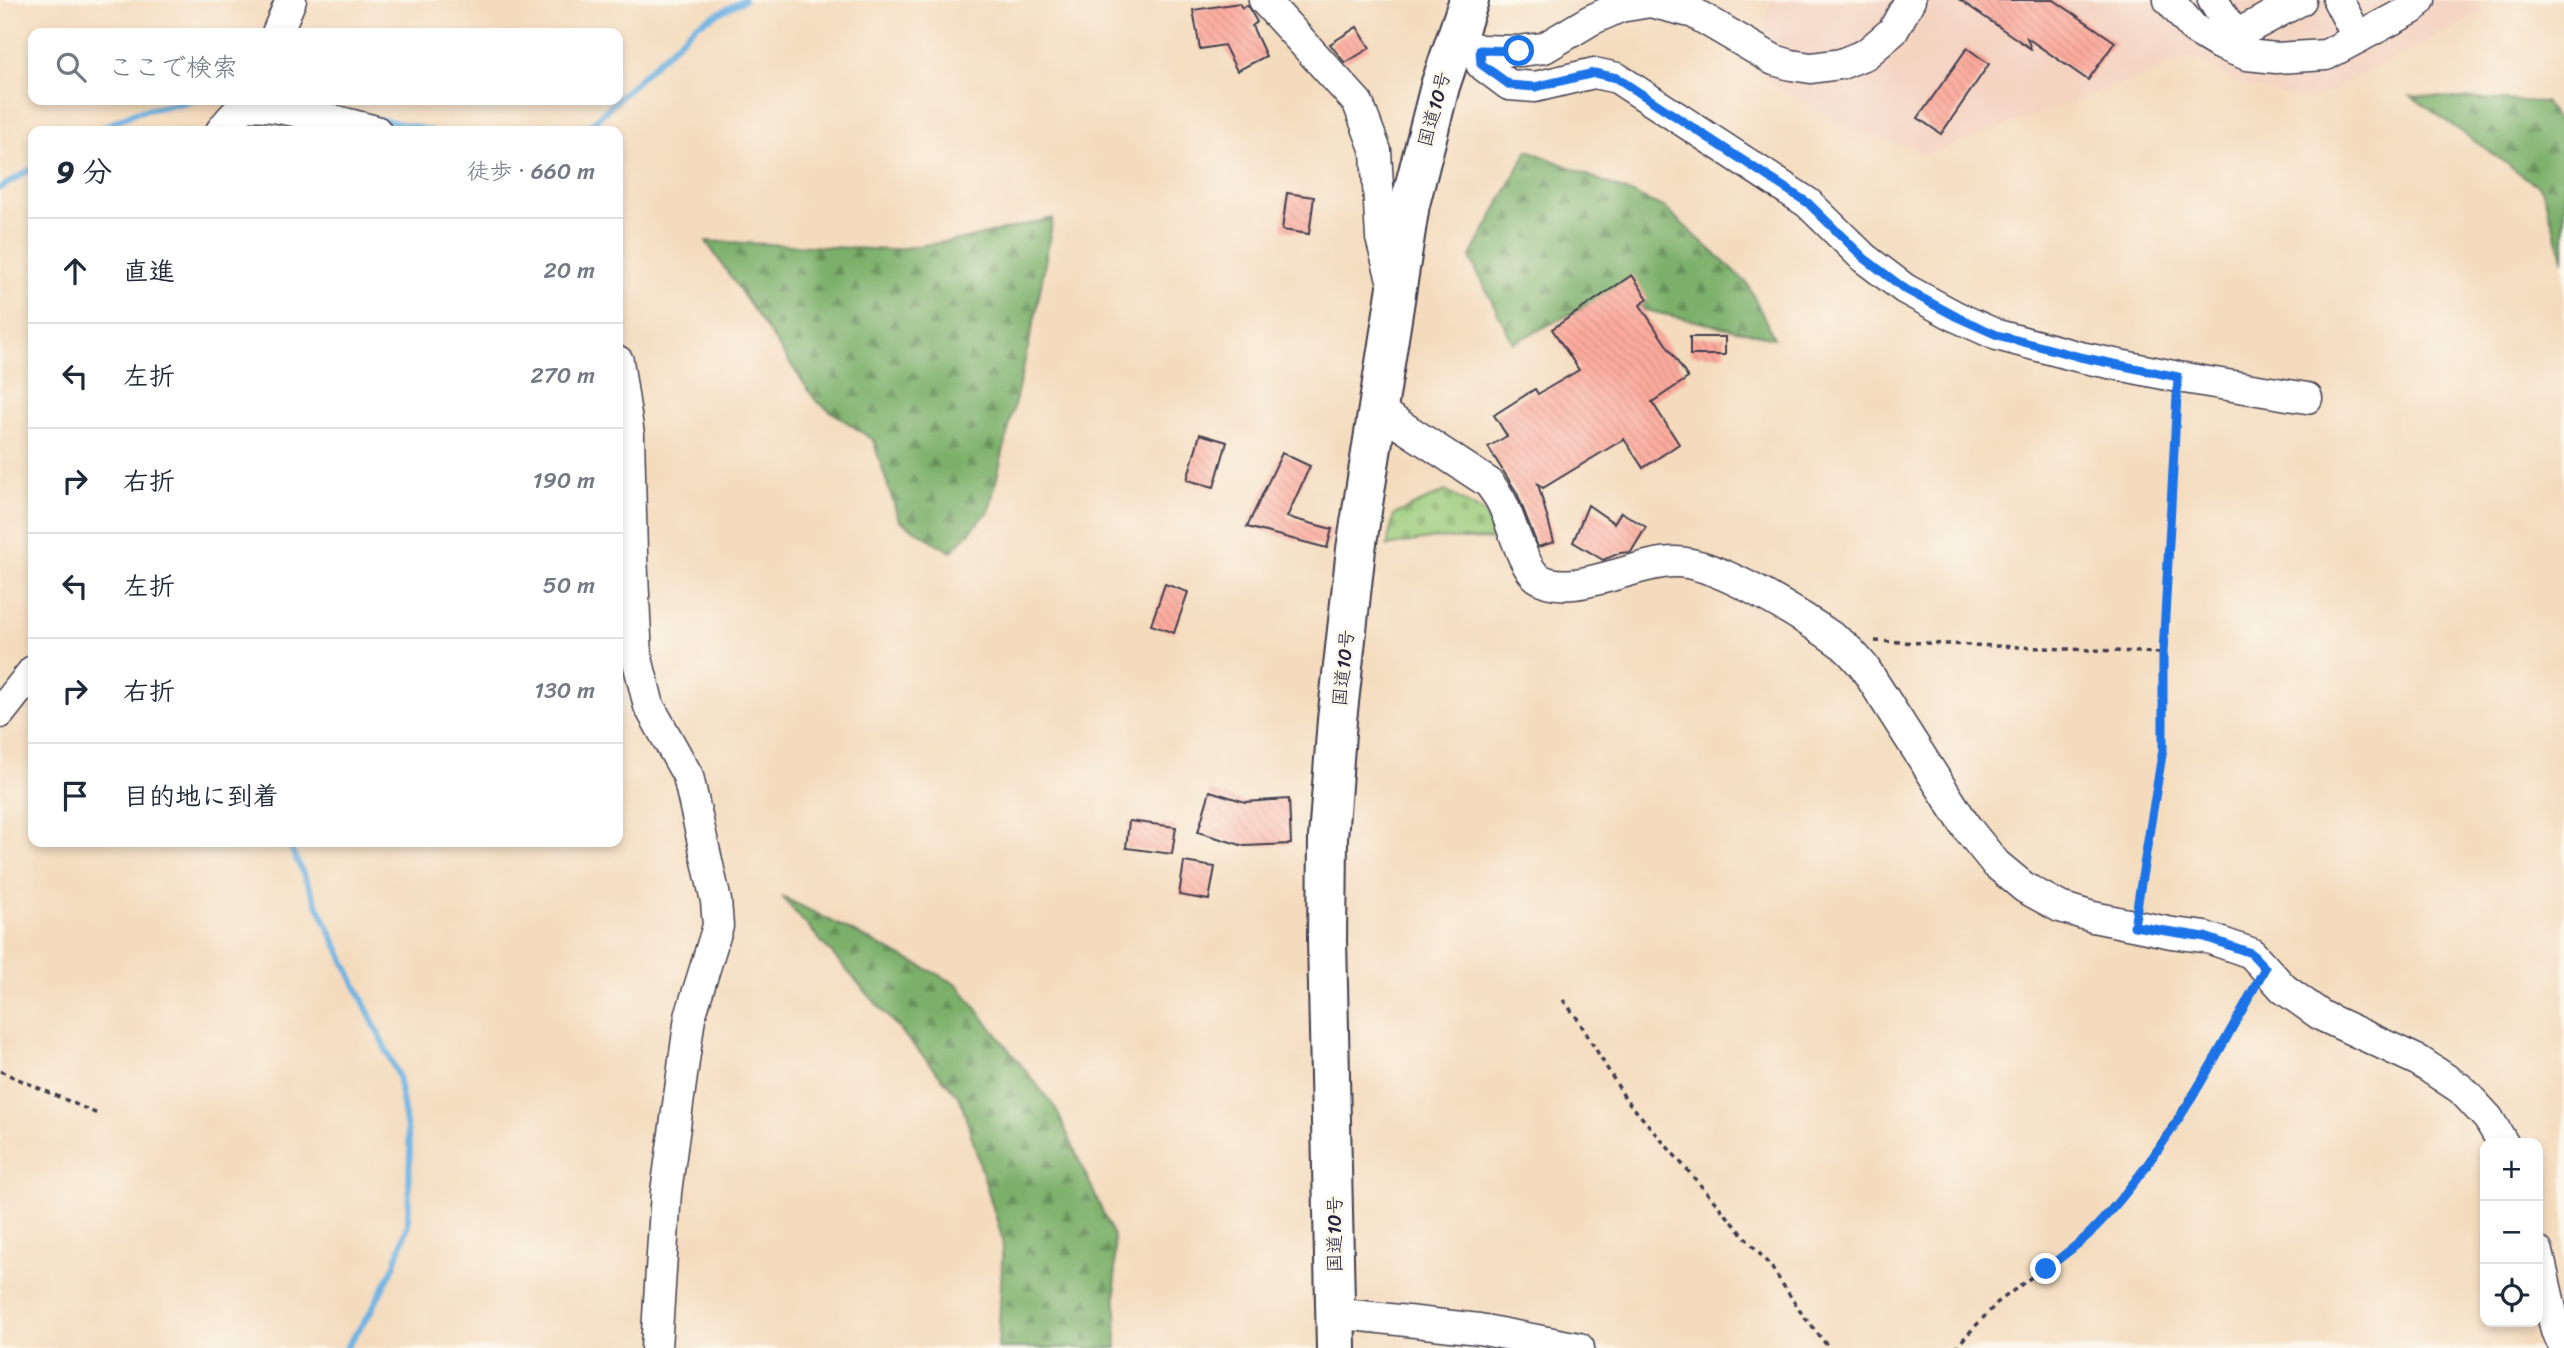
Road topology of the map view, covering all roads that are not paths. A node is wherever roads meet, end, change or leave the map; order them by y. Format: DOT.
graph roads {
  1 [pos="290,0"];
  2 [pos="1264,0"];
  3 [pos="1469,0"];
  4 [pos="1910,0"];
  5 [pos="2169,0"];
  6 [pos="2213,0"];
  7 [pos="2338,0"];
  8 [pos="2420,0"];
  9 [pos="2278,5"];
  10 [pos="279,28"];
  11 [pos="2358,38"];
  12 [pos="2227,40"];
  13 [pos="1467,46"];
  14 [pos="247,105"];
  15 [pos="261,105"];
  16 [pos="225,126"];
  17 [pos="355,126"];
  18 [pos="1395,290"];
  19 [pos="623,394"];
  20 [pos="2307,398"];
  21 [pos="1376,409"];
  22 [pos="28,677"];
  23 [pos="0,713"];
  24 [pos="2500,1138"];
  25 [pos="2541,1264"];
  26 [pos="1336,1330"];
  27 [pos="2564,1345"];
  28 [pos="656,1348"];
  29 [pos="1579,1348"];
  1 -- 10 [label="street"];
  2 -- 18 [label="street"];
  3 -- 13 [label="highway, 国道10号"];
  4 -- 13 [label="street"];
  5 -- 12 [label="street"];
  6 -- 12 [label="street"];
  7 -- 11 [label="street"];
  8 -- 11 [label="street"];
  9 -- 12 [label="street"];
  11 -- 12 [label="street"];
  13 -- 18 [label="highway, 国道10号"];
  13 -- 20 [label="street"];
  14 -- 16 [label="street"];
  15 -- 17 [label="street"];
  18 -- 21 [label="highway, 国道10号"];
  19 -- 28 [label="street"];
  21 -- 24 [label="street"];
  21 -- 26 [label="highway, 国道10号"];
  22 -- 23 [label="street"];
  25 -- 27 [label="street"];
  26 -- 29 [label="street"];
}
